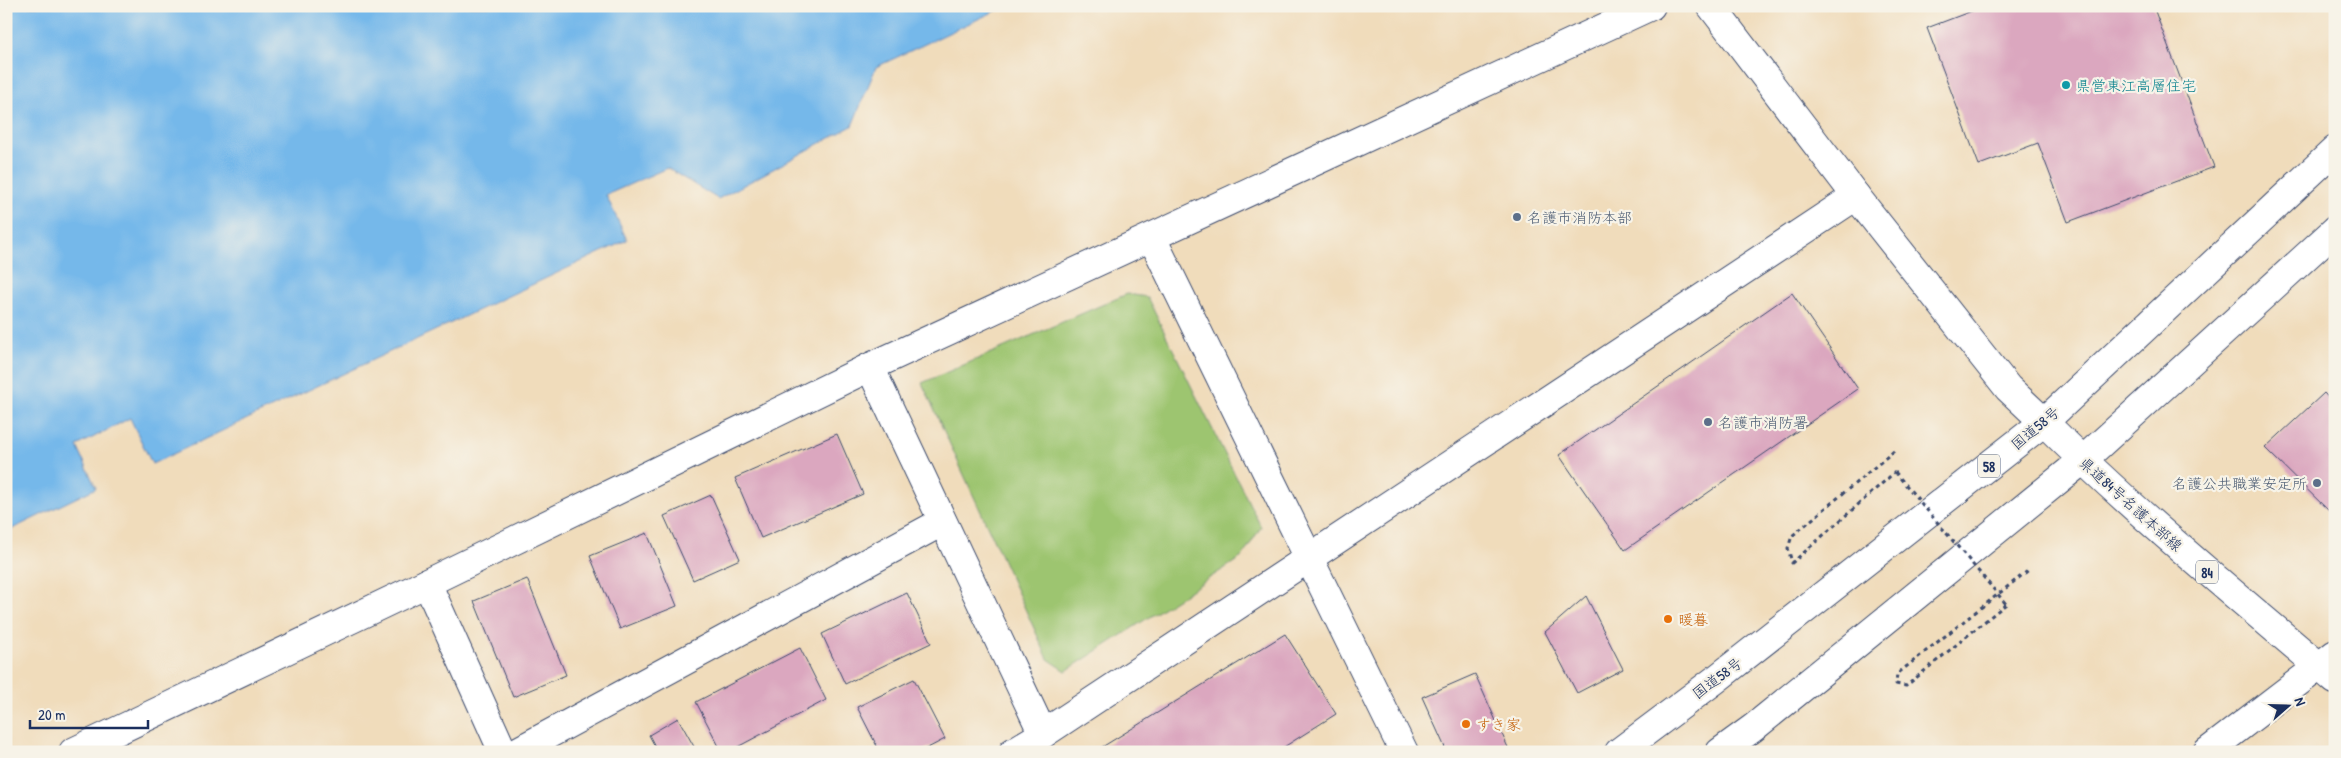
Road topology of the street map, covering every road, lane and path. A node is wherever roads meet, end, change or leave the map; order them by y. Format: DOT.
graph roads {
  1 [pos="1651,6"];
  2 [pos="1711,6"];
  3 [pos="2335,150"];
  4 [pos="1856,196"];
  5 [pos="2335,230"];
  6 [pos="1152,238"];
  7 [pos="870,367"];
  8 [pos="2044,422"];
  9 [pos="1894,451"];
  10 [pos="2083,460"];
  11 [pos="942,522"];
  12 [pos="1309,557"];
  13 [pos="2030,569"];
  14 [pos="427,583"];
  15 [pos="2329,666"];
  16 [pos="1043,734"];
  17 [pos="73,752"];
  18 [pos="503,752"];
  19 [pos="516,752"];
  20 [pos="1013,752"];
  21 [pos="1404,752"];
  22 [pos="1619,752"];
  23 [pos="1720,752"];
  24 [pos="2207,752"];
  1 -- 6 [label="main road"];
  2 -- 4 [label="main road, 県道84号名護本部線"];
  3 -- 8 [label="main road, 国道58号 / 58"];
  4 -- 8 [label="main road, 県道84号名護本部線"];
  4 -- 12 [label="main road"];
  5 -- 10 [label="main road"];
  6 -- 7 [label="main road"];
  6 -- 12 [label="main road"];
  7 -- 11 [label="main road"];
  7 -- 14 [label="main road"];
  8 -- 10 [label="main road, 県道84号名護本部線 / 84"];
  8 -- 22 [label="main road, 国道58号 / 58"];
  9 -- 13 [label="path, bridge"];
  10 -- 15 [label="main road, 県道84号名護本部線 / 84"];
  10 -- 23 [label="main road"];
  11 -- 16 [label="main road"];
  11 -- 19 [label="main road"];
  12 -- 16 [label="main road"];
  12 -- 21 [label="main road"];
  14 -- 17 [label="main road"];
  14 -- 18 [label="main road"];
  15 -- 24 [label="main road"];
  16 -- 20 [label="main road"];
}
